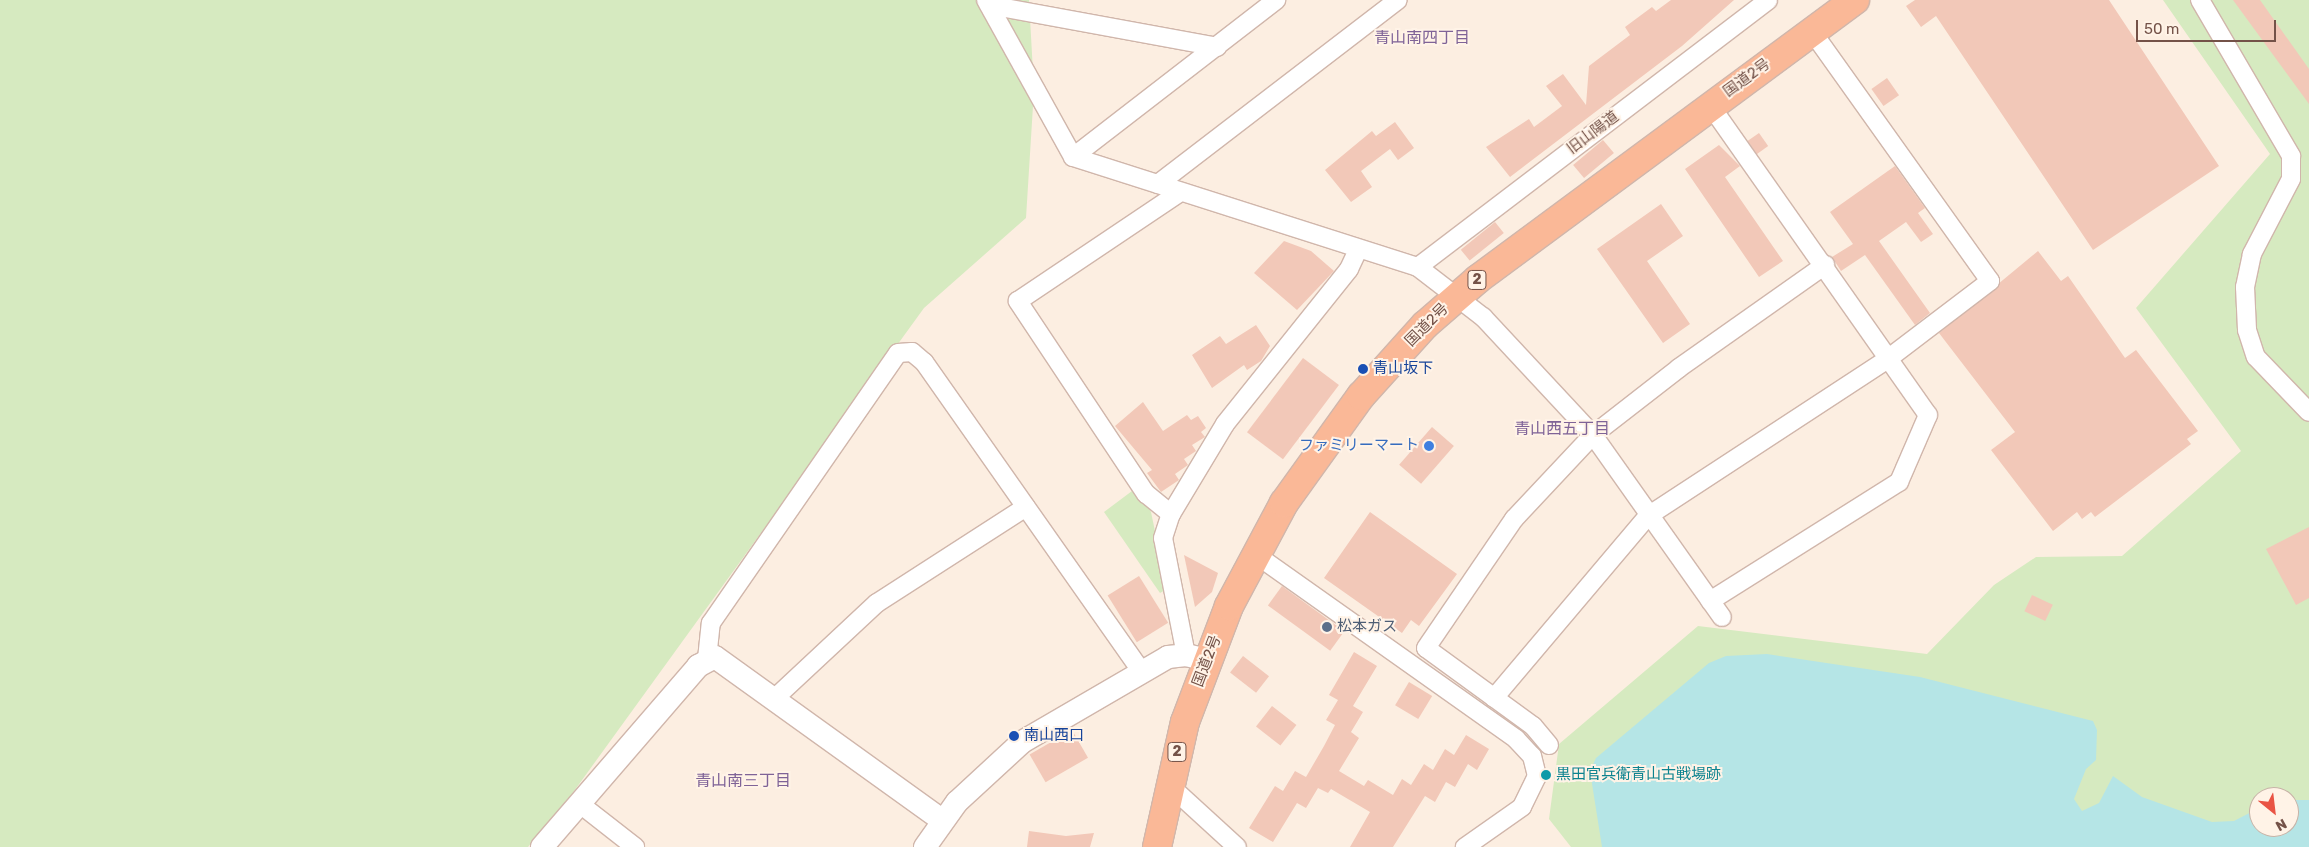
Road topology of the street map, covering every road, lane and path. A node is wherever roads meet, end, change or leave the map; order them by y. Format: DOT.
graph roads {
  1 [pos="1276,0"];
  2 [pos="1398,0"];
  3 [pos="1768,0"];
  4 [pos="1855,0"];
  5 [pos="2200,0"];
  6 [pos="988,2"];
  7 [pos="1812,31"];
  8 [pos="1217,47"];
  9 [pos="1710,105"];
  10 [pos="1073,157"];
  11 [pos="1158,184"];
  12 [pos="1177,194"];
  13 [pos="1358,250"];
  14 [pos="1826,265"];
  15 [pos="1418,267"];
  16 [pos="1457,296"];
  17 [pos="1889,358"];
  18 [pos="2309,412"];
  19 [pos="1593,435"];
  20 [pos="1026,507"];
  21 [pos="1171,514"];
  22 [pos="1648,516"];
  23 [pos="1255,554"];
  24 [pos="1710,601"];
  25 [pos="1722,616"];
  26 [pos="1196,657"];
  27 [pos="707,660"];
  28 [pos="1141,671"];
  29 [pos="775,698"];
  30 [pos="1494,698"];
  31 [pos="1549,745"];
  32 [pos="1169,785"];
  33 [pos="580,804"];
  34 [pos="942,820"];
  35 [pos="542,847"];
  36 [pos="635,847"];
  37 [pos="925,847"];
  38 [pos="1157,847"];
  39 [pos="1237,847"];
  40 [pos="1465,847"];
  1 -- 8 [label="street"];
  2 -- 11 [label="street"];
  3 -- 15 [label="street, 旧山陽道"];
  4 -- 7 [label="highway, 国道2号 / 2"];
  5 -- 18 [label="street"];
  6 -- 8 [label="street"];
  6 -- 10 [label="street"];
  7 -- 9 [label="highway, 国道2号 / 2"];
  7 -- 17 [label="street"];
  8 -- 10 [label="street"];
  9 -- 14 [label="street"];
  9 -- 16 [label="highway, 国道2号 / 2"];
  10 -- 11 [label="street"];
  11 -- 12 [label="street"];
  12 -- 13 [label="street"];
  12 -- 21 [label="street"];
  13 -- 15 [label="street"];
  13 -- 21 [label="street"];
  14 -- 17 [label="street"];
  14 -- 19 [label="street"];
  15 -- 16 [label="street"];
  16 -- 19 [label="street"];
  16 -- 23 [label="highway, 国道2号 / 2"];
  17 -- 22 [label="street"];
  17 -- 24 [label="street"];
  19 -- 22 [label="street"];
  19 -- 30 [label="street"];
  20 -- 27 [label="street"];
  20 -- 28 [label="street"];
  20 -- 29 [label="street"];
  21 -- 26 [label="street"];
  22 -- 24 [label="street"];
  22 -- 30 [label="street"];
  23 -- 26 [label="highway, 国道2号 / 2"];
  23 -- 40 [label="street"];
  24 -- 25 [label="street"];
  26 -- 28 [label="street"];
  26 -- 32 [label="highway, 国道2号 / 2"];
  27 -- 29 [label="street"];
  27 -- 33 [label="street"];
  28 -- 34 [label="street"];
  29 -- 34 [label="street"];
  30 -- 31 [label="street"];
  32 -- 38 [label="highway, 国道2号 / 2"];
  32 -- 39 [label="street"];
  33 -- 35 [label="street"];
  33 -- 36 [label="street"];
  34 -- 37 [label="street"];
}
